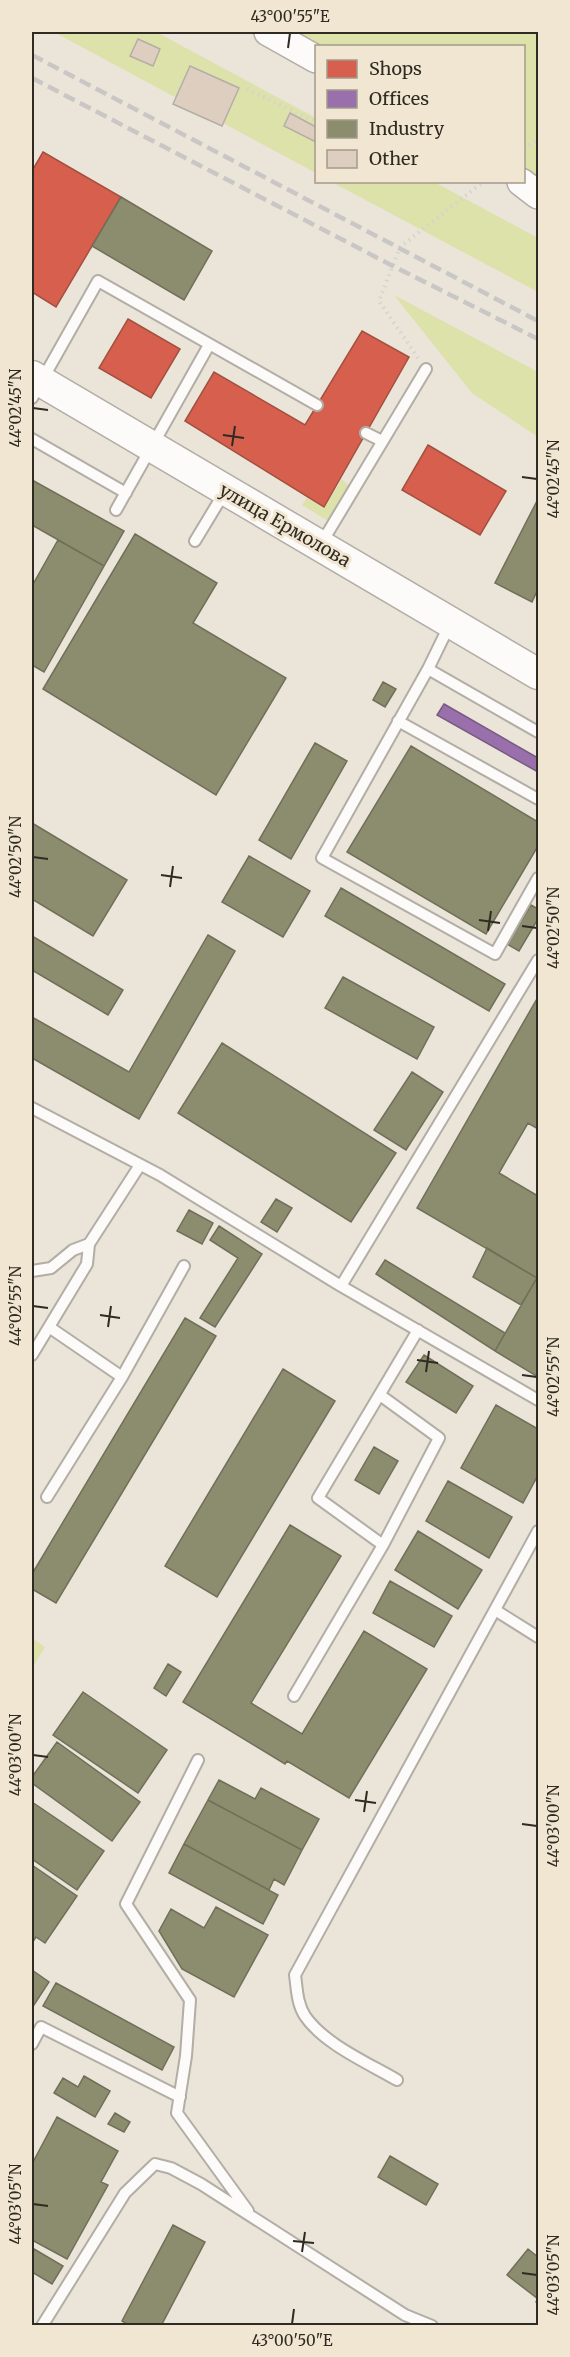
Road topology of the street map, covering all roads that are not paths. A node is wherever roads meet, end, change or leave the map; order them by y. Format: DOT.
graph roads {
  1 [pos="268,32"];
  2 [pos="315,58"];
  3 [pos="522,183"];
  4 [pos="538,195"];
  5 [pos="209,345"];
  6 [pos="426,369"];
  7 [pos="34,385"];
  8 [pos="317,405"];
  9 [pos="366,433"];
  10 [pos="32,440"];
  11 [pos="382,441"];
  12 [pos="153,447"];
  13 [pos="226,490"];
  14 [pos="126,493"];
  15 [pos="116,510"];
  16 [pos="195,541"];
  17 [pos="320,545"];
  18 [pos="450,623"];
  19 [pos="534,668"];
  20 [pos="428,669"];
  21 [pos="398,721"];
  22 [pos="538,732"];
  23 [pos="538,799"];
  24 [pos="538,878"];
  25 [pos="538,960"];
  26 [pos="32,1108"];
  27 [pos="140,1165"];
  28 [pos="89,1244"];
  29 [pos="184,1266"];
  30 [pos="32,1270"];
  31 [pos="341,1286"];
  32 [pos="49,1327"];
  33 [pos="418,1330"];
  34 [pos="32,1355"];
  35 [pos="122,1377"];
  36 [pos="380,1395"];
  37 [pos="538,1400"];
  38 [pos="47,1497"];
  39 [pos="538,1531"];
  40 [pos="383,1545"];
  41 [pos="495,1610"];
  42 [pos="538,1637"];
  43 [pos="294,1696"];
  44 [pos="198,1760"];
  45 [pos="32,2044"];
  46 [pos="397,2080"];
  47 [pos="180,2097"];
  48 [pos="252,2216"];
  49 [pos="42,2325"];
  50 [pos="432,2325"];
  1 -- 2 [label="street"];
  3 -- 4 [label="street"];
  5 -- 7 [label="lane"];
  5 -- 8 [label="lane"];
  5 -- 12 [label="lane"];
  6 -- 11 [label="lane"];
  7 -- 12 [label="main road, улица Ермолова"];
  9 -- 11 [label="lane"];
  10 -- 14 [label="lane"];
  11 -- 17 [label="lane"];
  12 -- 13 [label="main road, улица Ермолова"];
  12 -- 14 [label="lane"];
  13 -- 16 [label="lane"];
  13 -- 17 [label="main road, улица Ермолова"];
  14 -- 15 [label="lane"];
  17 -- 18 [label="main road, улица Ермолова"];
  18 -- 19 [label="main road, улица Ермолова"];
  18 -- 20 [label="lane"];
  20 -- 21 [label="lane"];
  20 -- 22 [label="lane"];
  21 -- 23 [label="lane"];
  21 -- 24 [label="lane"];
  25 -- 31 [label="lane"];
  26 -- 27 [label="lane"];
  27 -- 28 [label="lane"];
  27 -- 31 [label="lane"];
  28 -- 30 [label="lane"];
  28 -- 32 [label="lane"];
  29 -- 35 [label="lane"];
  31 -- 33 [label="lane"];
  32 -- 34 [label="lane"];
  32 -- 35 [label="lane"];
  33 -- 36 [label="lane"];
  33 -- 37 [label="lane"];
  35 -- 38 [label="lane"];
  36 -- 40 [label="lane"];
  36 -- 40 [label="lane"];
  39 -- 41 [label="lane"];
  40 -- 43 [label="lane"];
  41 -- 42 [label="lane"];
  41 -- 46 [label="lane"];
  44 -- 47 [label="lane"];
  45 -- 47 [label="lane"];
  47 -- 48 [label="lane"];
  48 -- 49 [label="lane"];
  48 -- 50 [label="lane"];
}
